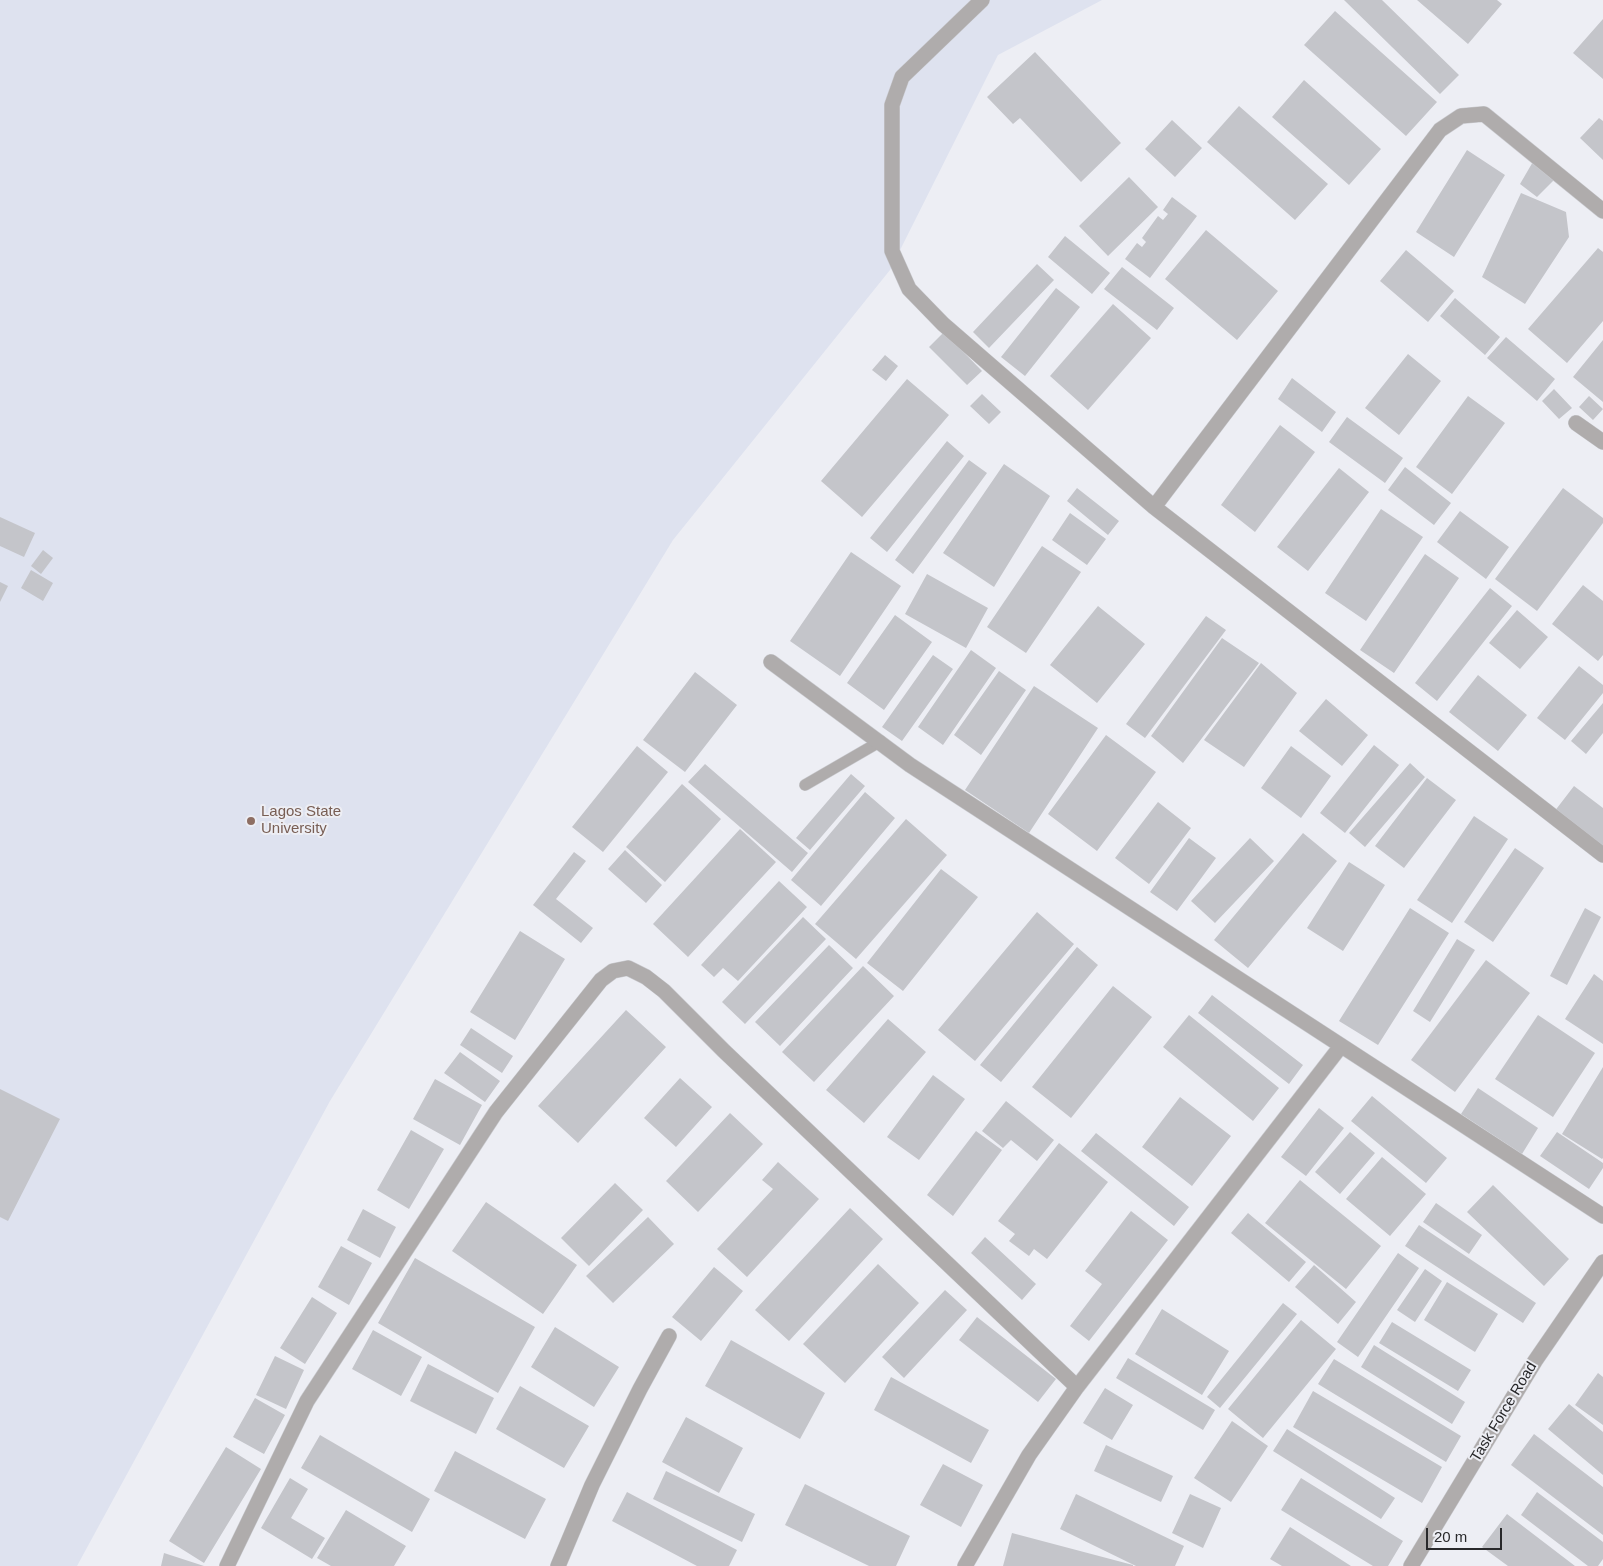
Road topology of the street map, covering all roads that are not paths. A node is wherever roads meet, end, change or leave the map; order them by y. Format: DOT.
graph roads {
  1 [pos="982,0"];
  2 [pos="1603,211"];
  3 [pos="1576,423"];
  4 [pos="1603,442"];
  5 [pos="1154,507"];
  6 [pos="772,662"];
  7 [pos="881,741"];
  8 [pos="805,785"];
  9 [pos="1603,855"];
  10 [pos="1341,1046"];
  11 [pos="1603,1216"];
  12 [pos="1603,1262"];
  13 [pos="670,1336"];
  14 [pos="1077,1387"];
  15 [pos="227,1566"];
  16 [pos="558,1566"];
  17 [pos="965,1566"];
  18 [pos="1411,1566"];
  1 -- 5 [label="street"];
  2 -- 5 [label="street"];
  3 -- 4 [label="street"];
  5 -- 9 [label="street"];
  6 -- 7 [label="street"];
  7 -- 8 [label="lane"];
  7 -- 10 [label="street"];
  10 -- 11 [label="street"];
  10 -- 14 [label="street"];
  12 -- 18 [label="street, Task Force Road"];
  13 -- 16 [label="street"];
  14 -- 15 [label="street"];
  14 -- 17 [label="street"];
}
